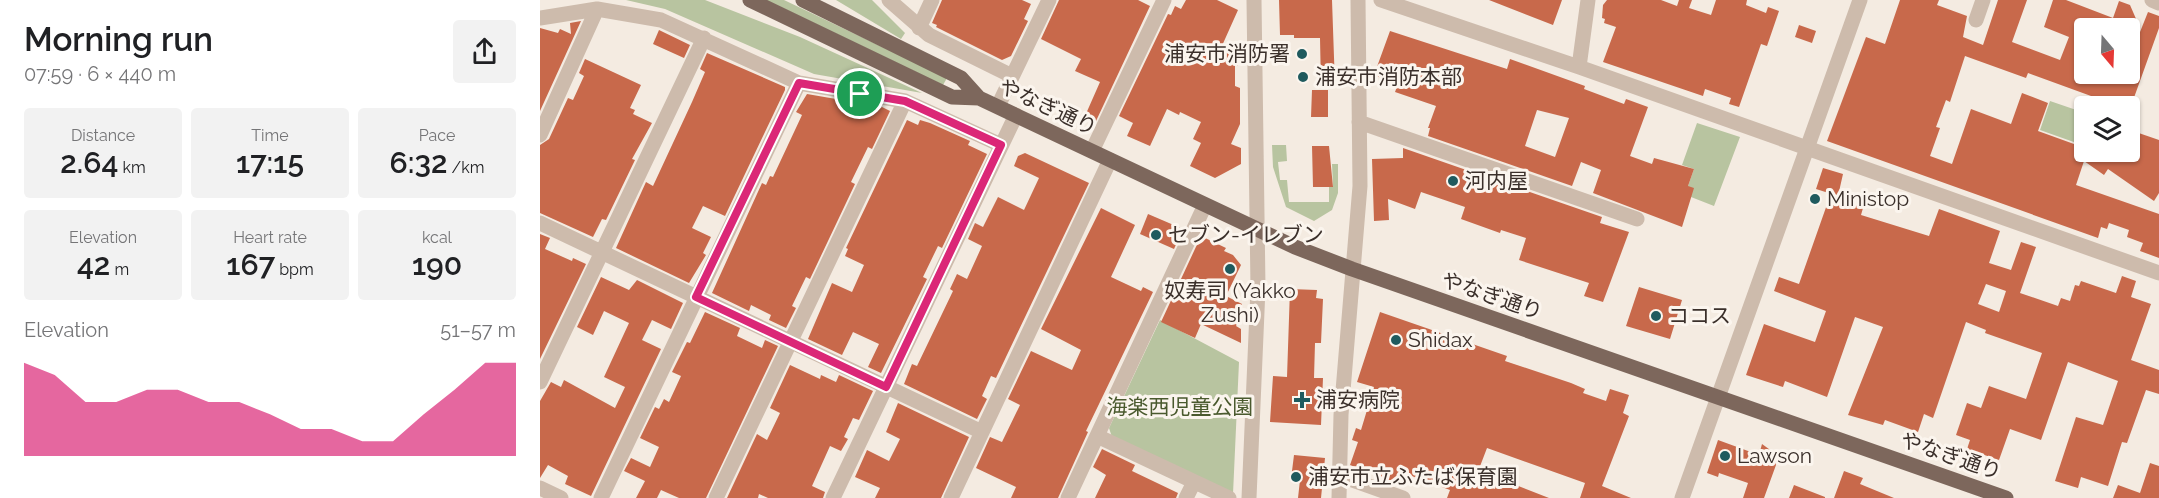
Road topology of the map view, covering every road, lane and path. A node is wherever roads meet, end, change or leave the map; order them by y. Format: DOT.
graph roads {
  1 [pos="750,0"];
  2 [pos="803,0"];
  3 [pos="889,0"];
  4 [pos="932,0"];
  5 [pos="1049,0"];
  6 [pos="1164,0"];
  7 [pos="1254,0"];
  8 [pos="1358,0"];
  9 [pos="1381,0"];
  10 [pos="1588,0"];
  11 [pos="1860,0"];
  12 [pos="1983,0"];
  13 [pos="2152,0"];
  14 [pos="2159,3"];
  15 [pos="597,9"];
  16 [pos="540,18"];
  17 [pos="1976,20"];
  18 [pos="919,28"];
  19 [pos="704,38"];
  20 [pos="1579,67"];
  21 [pos="1012,76"];
  22 [pos="799,83"];
  23 [pos="980,98"];
  24 [pos="905,101"];
  25 [pos="998,106"];
  26 [pos="1016,115"];
  27 [pos="1359,122"];
  28 [pos="540,135"];
  29 [pos="1001,145"];
  30 [pos="1808,149"];
  31 [pos="1092,151"];
  32 [pos="1110,160"];
  33 [pos="1205,205"];
  34 [pos="1636,219"];
  35 [pos="540,224"];
  36 [pos="1258,229"];
  37 [pos="602,253"];
  38 [pos="1352,269"];
  39 [pos="2159,273"];
  40 [pos="696,297"];
  41 [pos="792,342"];
  42 [pos="540,382"];
  43 [pos="886,387"];
  44 [pos="1718,396"];
  45 [pos="982,432"];
  46 [pos="1097,436"];
  47 [pos="1341,476"];
  48 [pos="1194,482"];
  49 [pos="540,488"];
  50 [pos="561,498"];
  51 [pos="601,498"];
  52 [pos="716,498"];
  53 [pos="833,498"];
  54 [pos="951,498"];
  55 [pos="1068,498"];
  56 [pos="1186,498"];
  57 [pos="1229,498"];
  58 [pos="1249,498"];
  59 [pos="1339,498"];
  60 [pos="1403,498"];
  61 [pos="1682,498"];
  62 [pos="2006,498"];
  1 -- 23 [label="main road"];
  2 -- 23 [label="main road"];
  3 -- 18 [label="street"];
  4 -- 18 [label="street"];
  5 -- 21 [label="street"];
  6 -- 31 [label="street"];
  7 -- 36 [label="street"];
  8 -- 27 [label="street"];
  9 -- 20 [label="street"];
  10 -- 20 [label="street"];
  11 -- 30 [label="street"];
  12 -- 17 [label="street"];
  13 -- 14 [label="street"];
  15 -- 16 [label="street"];
  15 -- 19 [label="street"];
  15 -- 28 [label="street"];
  18 -- 21 [label="street"];
  19 -- 22 [label="street"];
  19 -- 37 [label="street"];
  20 -- 30 [label="street"];
  21 -- 25 [label="street"];
  22 -- 24 [label="street"];
  22 -- 40 [label="street"];
  23 -- 25 [label="main road, やなぎ通り"];
  24 -- 29 [label="street"];
  24 -- 41 [label="street"];
  25 -- 26 [label="main road, やなぎ通り"];
  26 -- 29 [label="street"];
  26 -- 31 [label="main road, やなぎ通り"];
  27 -- 34 [label="street"];
  27 -- 38 [label="street"];
  29 -- 43 [label="street"];
  30 -- 39 [label="street"];
  30 -- 44 [label="street"];
  31 -- 32 [label="main road, やなぎ通り"];
  32 -- 33 [label="main road, やなぎ通り"];
  32 -- 45 [label="street"];
  33 -- 36 [label="main road, やなぎ通り"];
  33 -- 46 [label="street"];
  35 -- 37 [label="street"];
  36 -- 38 [label="main road, やなぎ通り"];
  36 -- 58 [label="street"];
  37 -- 40 [label="street"];
  37 -- 42 [label="street"];
  38 -- 44 [label="main road, やなぎ通り"];
  38 -- 47 [label="street"];
  40 -- 41 [label="street"];
  40 -- 51 [label="street"];
  41 -- 43 [label="street"];
  41 -- 52 [label="street"];
  43 -- 45 [label="street"];
  43 -- 53 [label="street"];
  44 -- 61 [label="street"];
  44 -- 62 [label="main road, やなぎ通り"];
  45 -- 54 [label="street"];
  46 -- 48 [label="street"];
  46 -- 55 [label="street"];
  47 -- 59 [label="street"];
  47 -- 60 [label="street"];
  48 -- 56 [label="street"];
  48 -- 57 [label="street"];
  49 -- 50 [label="street"];
}
